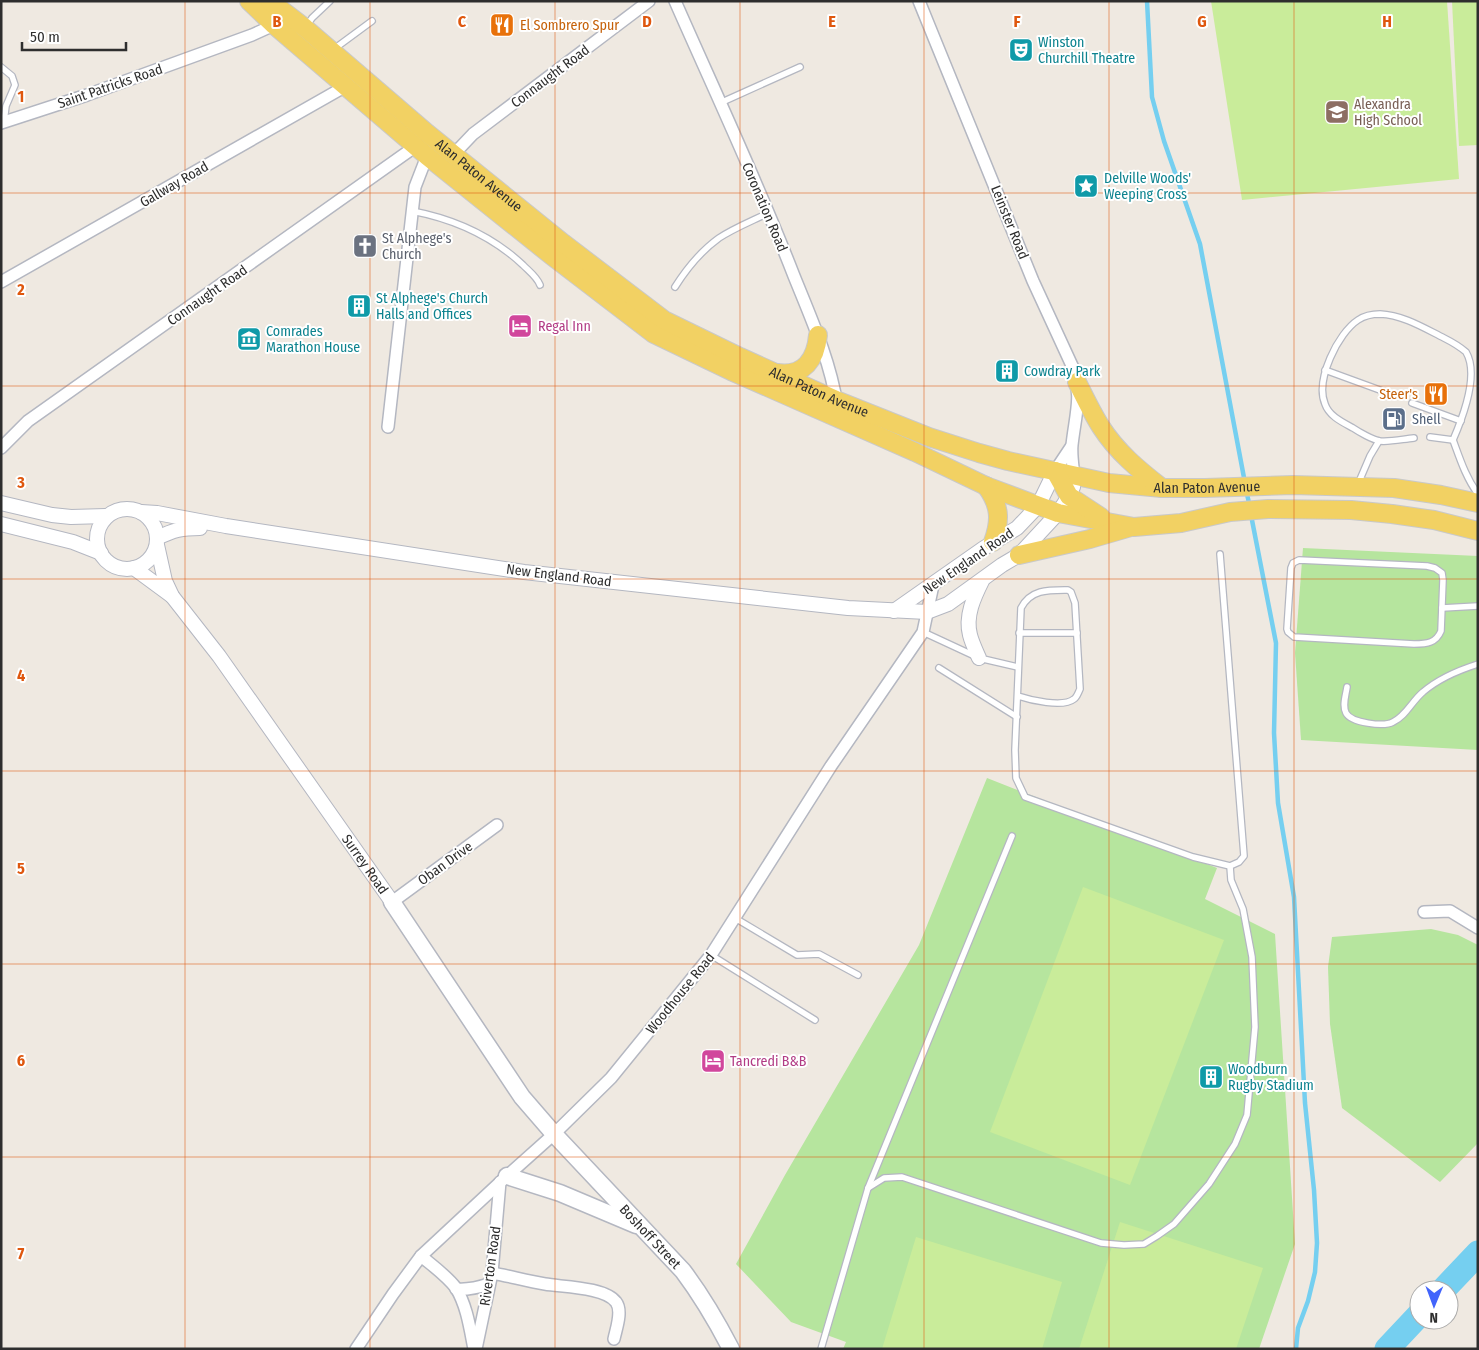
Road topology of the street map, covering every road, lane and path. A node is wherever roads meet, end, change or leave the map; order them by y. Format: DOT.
graph roads {
  1 [pos="249,1"];
  2 [pos="270,1"];
  3 [pos="330,1"];
  4 [pos="649,1"];
  5 [pos="675,1"];
  6 [pos="919,1"];
  7 [pos="372,21"];
  8 [pos="274,24"];
  9 [pos="305,28"];
  10 [pos="331,51"];
  11 [pos="1,67"];
  12 [pos="800,67"];
  13 [pos="346,86"];
  14 [pos="720,104"];
  15 [pos="3,123"];
  16 [pos="422,151"];
  17 [pos="454,154"];
  18 [pos="412,211"];
  19 [pos="768,213"];
  20 [pos="1,282"];
  21 [pos="540,286"];
  22 [pos="675,287"];
  23 [pos="818,336"];
  24 [pos="1326,370"];
  25 [pos="774,373"];
  26 [pos="1077,382"];
  27 [pos="1388,393"];
  28 [pos="836,400"];
  29 [pos="1412,403"];
  30 [pos="839,419"];
  31 [pos="1461,421"];
  32 [pos="388,428"];
  33 [pos="1430,437"];
  34 [pos="1414,438"];
  35 [pos="1453,440"];
  36 [pos="1379,441"];
  37 [pos="1071,447"];
  38 [pos="1,448"];
  39 [pos="1055,471"];
  40 [pos="1074,476"];
  41 [pos="986,486"];
  42 [pos="1357,486"];
  43 [pos="1162,488"];
  44 [pos="1478,494"];
  45 [pos="1069,496"];
  46 [pos="1,503"];
  47 [pos="1478,503"];
  48 [pos="1038,506"];
  49 [pos="141,512"];
  50 [pos="1058,513"];
  51 [pos="106,516"];
  52 [pos="1110,522"];
  53 [pos="1,524"];
  54 [pos="226,526"];
  55 [pos="1134,527"];
  56 [pos="1478,531"];
  57 [pos="157,541"];
  58 [pos="994,542"];
  59 [pos="101,554"];
  60 [pos="1019,554"];
  61 [pos="1220,554"];
  62 [pos="134,568"];
  63 [pos="982,580"];
  64 [pos="932,585"];
  65 [pos="172,596"];
  66 [pos="1478,606"];
  67 [pos="1442,608"];
  68 [pos="894,611"];
  69 [pos="928,612"];
  70 [pos="923,632"];
  71 [pos="1019,633"];
  72 [pos="1077,633"];
  73 [pos="978,658"];
  74 [pos="1478,664"];
  75 [pos="1018,667"];
  76 [pos="939,668"];
  77 [pos="1348,687"];
  78 [pos="1018,696"];
  79 [pos="1017,717"];
  80 [pos="497,824"];
  81 [pos="1012,836"];
  82 [pos="1230,866"];
  83 [pos="392,902"];
  84 [pos="1424,912"];
  85 [pos="735,918"];
  86 [pos="1478,928"];
  87 [pos="711,955"];
  88 [pos="858,975"];
  89 [pos="815,1020"];
  90 [pos="554,1134"];
  91 [pos="503,1179"];
  92 [pos="868,1188"];
  93 [pos="640,1227"];
  94 [pos="421,1256"];
  95 [pos="490,1279"];
  96 [pos="456,1289"];
  97 [pos="614,1339"];
  98 [pos="356,1349"];
  99 [pos="475,1349"];
  100 [pos="731,1349"];
  101 [pos="821,1349"];
  1 -- 8 [label="main road, Alan Paton Avenue"];
  2 -- 9 [label="main road, Alan Paton Avenue"];
  3 -- 9 [label="lane"];
  4 -- 17 [label="street, Connaught Road"];
  5 -- 14 [label="street, Coronation Road"];
  6 -- 26 [label="street, Leinster Road"];
  7 -- 10 [label="lane"];
  8 -- 13 [label="main road, Alan Paton Avenue"];
  8 -- 15 [label="street, Saint Patricks Road"];
  9 -- 10 [label="main road, Alan Paton Avenue"];
  10 -- 17 [label="main road, Alan Paton Avenue"];
  11 -- 15 [label="lane"];
  12 -- 14 [label="lane"];
  13 -- 16 [label="main road, Alan Paton Avenue"];
  13 -- 20 [label="street, Gallway Road"];
  14 -- 19 [label="street, Coronation Road"];
  16 -- 18 [label="street"];
  16 -- 30 [label="main road, Alan Paton Avenue"];
  16 -- 38 [label="street, Connaught Road"];
  17 -- 25 [label="main road, Alan Paton Avenue"];
  18 -- 21 [label="lane"];
  18 -- 32 [label="street"];
  19 -- 22 [label="lane"];
  19 -- 23 [label="street, Coronation Road"];
  23 -- 25 [label="main road"];
  23 -- 28 [label="street, Coronation Road"];
  24 -- 27 [label="lane"];
  24 -- 31 [label="lane"];
  24 -- 36 [label="lane"];
  25 -- 28 [label="main road, Alan Paton Avenue"];
  26 -- 37 [label="street, Leinster Road"];
  26 -- 43 [label="main road"];
  28 -- 30 [label="street, Coronation Road"];
  28 -- 39 [label="main road, Alan Paton Avenue"];
  29 -- 31 [label="lane"];
  30 -- 41 [label="main road, Alan Paton Avenue"];
  31 -- 35 [label="lane"];
  33 -- 35 [label="lane"];
  34 -- 36 [label="lane"];
  35 -- 44 [label="lane"];
  36 -- 42 [label="lane"];
  37 -- 39 [label="street, Leinster Road"];
  37 -- 40 [label="street, Leinster Road"];
  39 -- 40 [label="main road, Alan Paton Avenue"];
  39 -- 45 [label="main road"];
  39 -- 48 [label="street, New England Road"];
  40 -- 43 [label="main road, Alan Paton Avenue"];
  40 -- 45 [label="street, New England Road"];
  41 -- 48 [label="main road, Alan Paton Avenue"];
  41 -- 58 [label="main road"];
  42 -- 43 [label="main road, Alan Paton Avenue"];
  42 -- 47 [label="main road, Alan Paton Avenue"];
  45 -- 50 [label="street, New England Road"];
  45 -- 52 [label="main road"];
  46 -- 51 [label="street"];
  48 -- 50 [label="main road, Alan Paton Avenue"];
  48 -- 58 [label="street, New England Road"];
  49 -- 51 [label="street"];
  49 -- 54 [label="street, New England Road"];
  49 -- 57 [label="street"];
  50 -- 52 [label="main road, Alan Paton Avenue"];
  50 -- 60 [label="street, New England Road"];
  51 -- 59 [label="street"];
  52 -- 55 [label="main road, Alan Paton Avenue"];
  53 -- 59 [label="street"];
  54 -- 57 [label="street, New England Road"];
  54 -- 68 [label="street, New England Road"];
  55 -- 56 [label="main road, Alan Paton Avenue"];
  55 -- 60 [label="main road"];
  57 -- 62 [label="street"];
  57 -- 65 [label="street, Surrey Road"];
  58 -- 64 [label="street, New England Road"];
  59 -- 62 [label="street"];
  60 -- 63 [label="street, New England Road"];
  61 -- 82 [label="lane"];
  62 -- 65 [label="street, Surrey Road"];
  63 -- 69 [label="street, New England Road"];
  63 -- 73 [label="street"];
  64 -- 68 [label="street, New England Road"];
  64 -- 69 [label="street, Woodhouse Road"];
  65 -- 83 [label="street, Surrey Road"];
  66 -- 67 [label="lane"];
  67 -- 67 [label="lane"];
  68 -- 69 [label="street, New England Road"];
  69 -- 70 [label="street, Woodhouse Road"];
  70 -- 73 [label="lane"];
  70 -- 85 [label="street, Woodhouse Road"];
  71 -- 72 [label="lane"];
  71 -- 72 [label="lane"];
  71 -- 75 [label="lane"];
  72 -- 78 [label="lane"];
  73 -- 75 [label="lane"];
  74 -- 77 [label="lane"];
  75 -- 78 [label="lane"];
  76 -- 79 [label="lane"];
  78 -- 79 [label="lane"];
  79 -- 82 [label="lane"];
  80 -- 83 [label="street, Oban Drive"];
  81 -- 92 [label="lane"];
  82 -- 92 [label="lane"];
  83 -- 90 [label="main road, Surrey Road"];
  84 -- 86 [label="street"];
  85 -- 87 [label="street, Woodhouse Road"];
  85 -- 88 [label="lane"];
  87 -- 89 [label="lane"];
  87 -- 90 [label="street, Woodhouse Road"];
  90 -- 91 [label="street, Woodhouse Road"];
  90 -- 93 [label="main road, Boshoff Street"];
  91 -- 93 [label="main road"];
  91 -- 94 [label="street, Woodhouse Road"];
  91 -- 95 [label="street, Riverton Road"];
  92 -- 101 [label="lane"];
  93 -- 100 [label="main road, Boshoff Street"];
  94 -- 96 [label="street"];
  94 -- 98 [label="street, Woodhouse Road"];
  95 -- 96 [label="street"];
  95 -- 97 [label="street"];
  95 -- 99 [label="street, Riverton Road"];
  96 -- 99 [label="street"];
}
